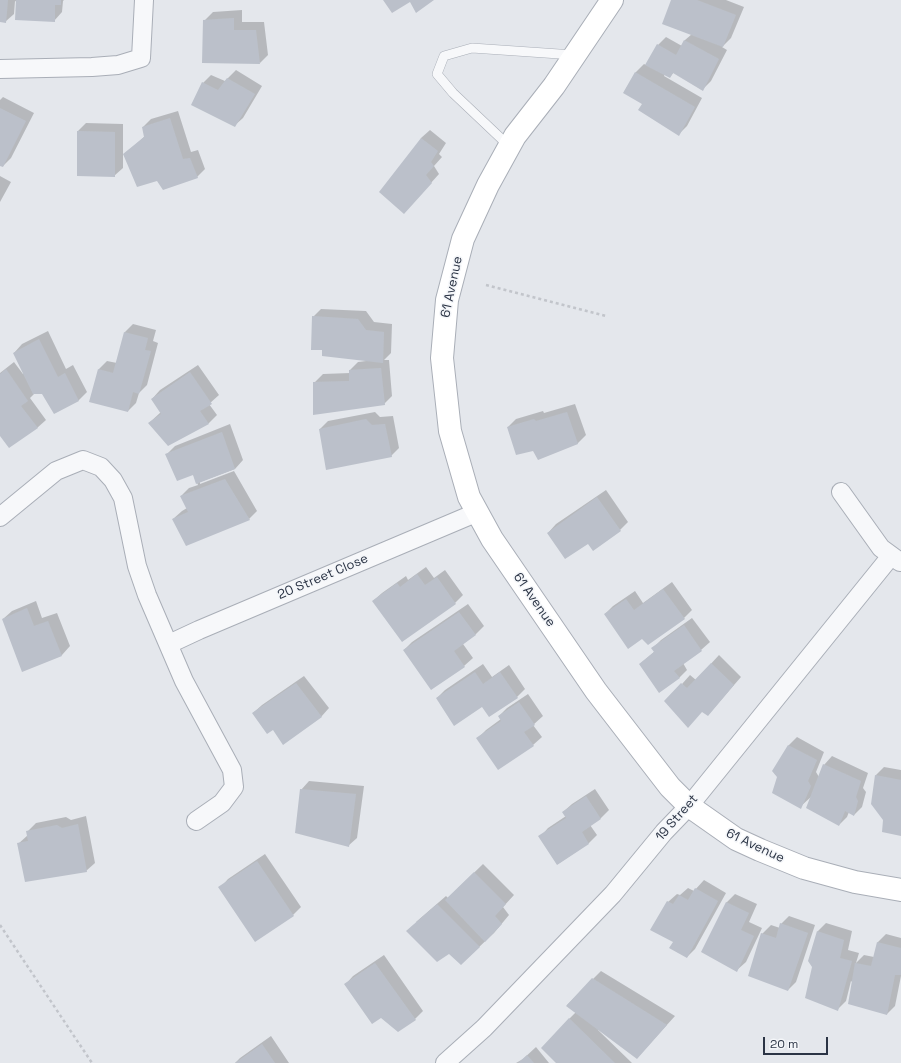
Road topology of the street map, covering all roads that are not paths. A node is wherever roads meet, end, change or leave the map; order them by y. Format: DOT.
graph roads {
  1 [pos="144,0"];
  2 [pos="612,0"];
  3 [pos="575,55"];
  4 [pos="0,69"];
  5 [pos="510,146"];
  6 [pos="841,492"];
  7 [pos="478,512"];
  8 [pos="0,516"];
  9 [pos="896,559"];
  10 [pos="169,644"];
  11 [pos="689,806"];
  12 [pos="196,821"];
  13 [pos="901,890"];
  14 [pos="445,1063"];
  1 -- 4 [label="street"];
  2 -- 3 [label="street, 61 Avenue"];
  3 -- 5 [label="street, 61 Avenue"];
  3 -- 5 [label="lane"];
  5 -- 7 [label="street, 61 Avenue"];
  6 -- 9 [label="street"];
  7 -- 10 [label="street, 20 Street Close"];
  7 -- 11 [label="street, 61 Avenue"];
  8 -- 10 [label="street"];
  9 -- 11 [label="street, 19 Street"];
  10 -- 12 [label="street"];
  11 -- 13 [label="street, 61 Avenue"];
  11 -- 14 [label="street, 19 Street"];
}
